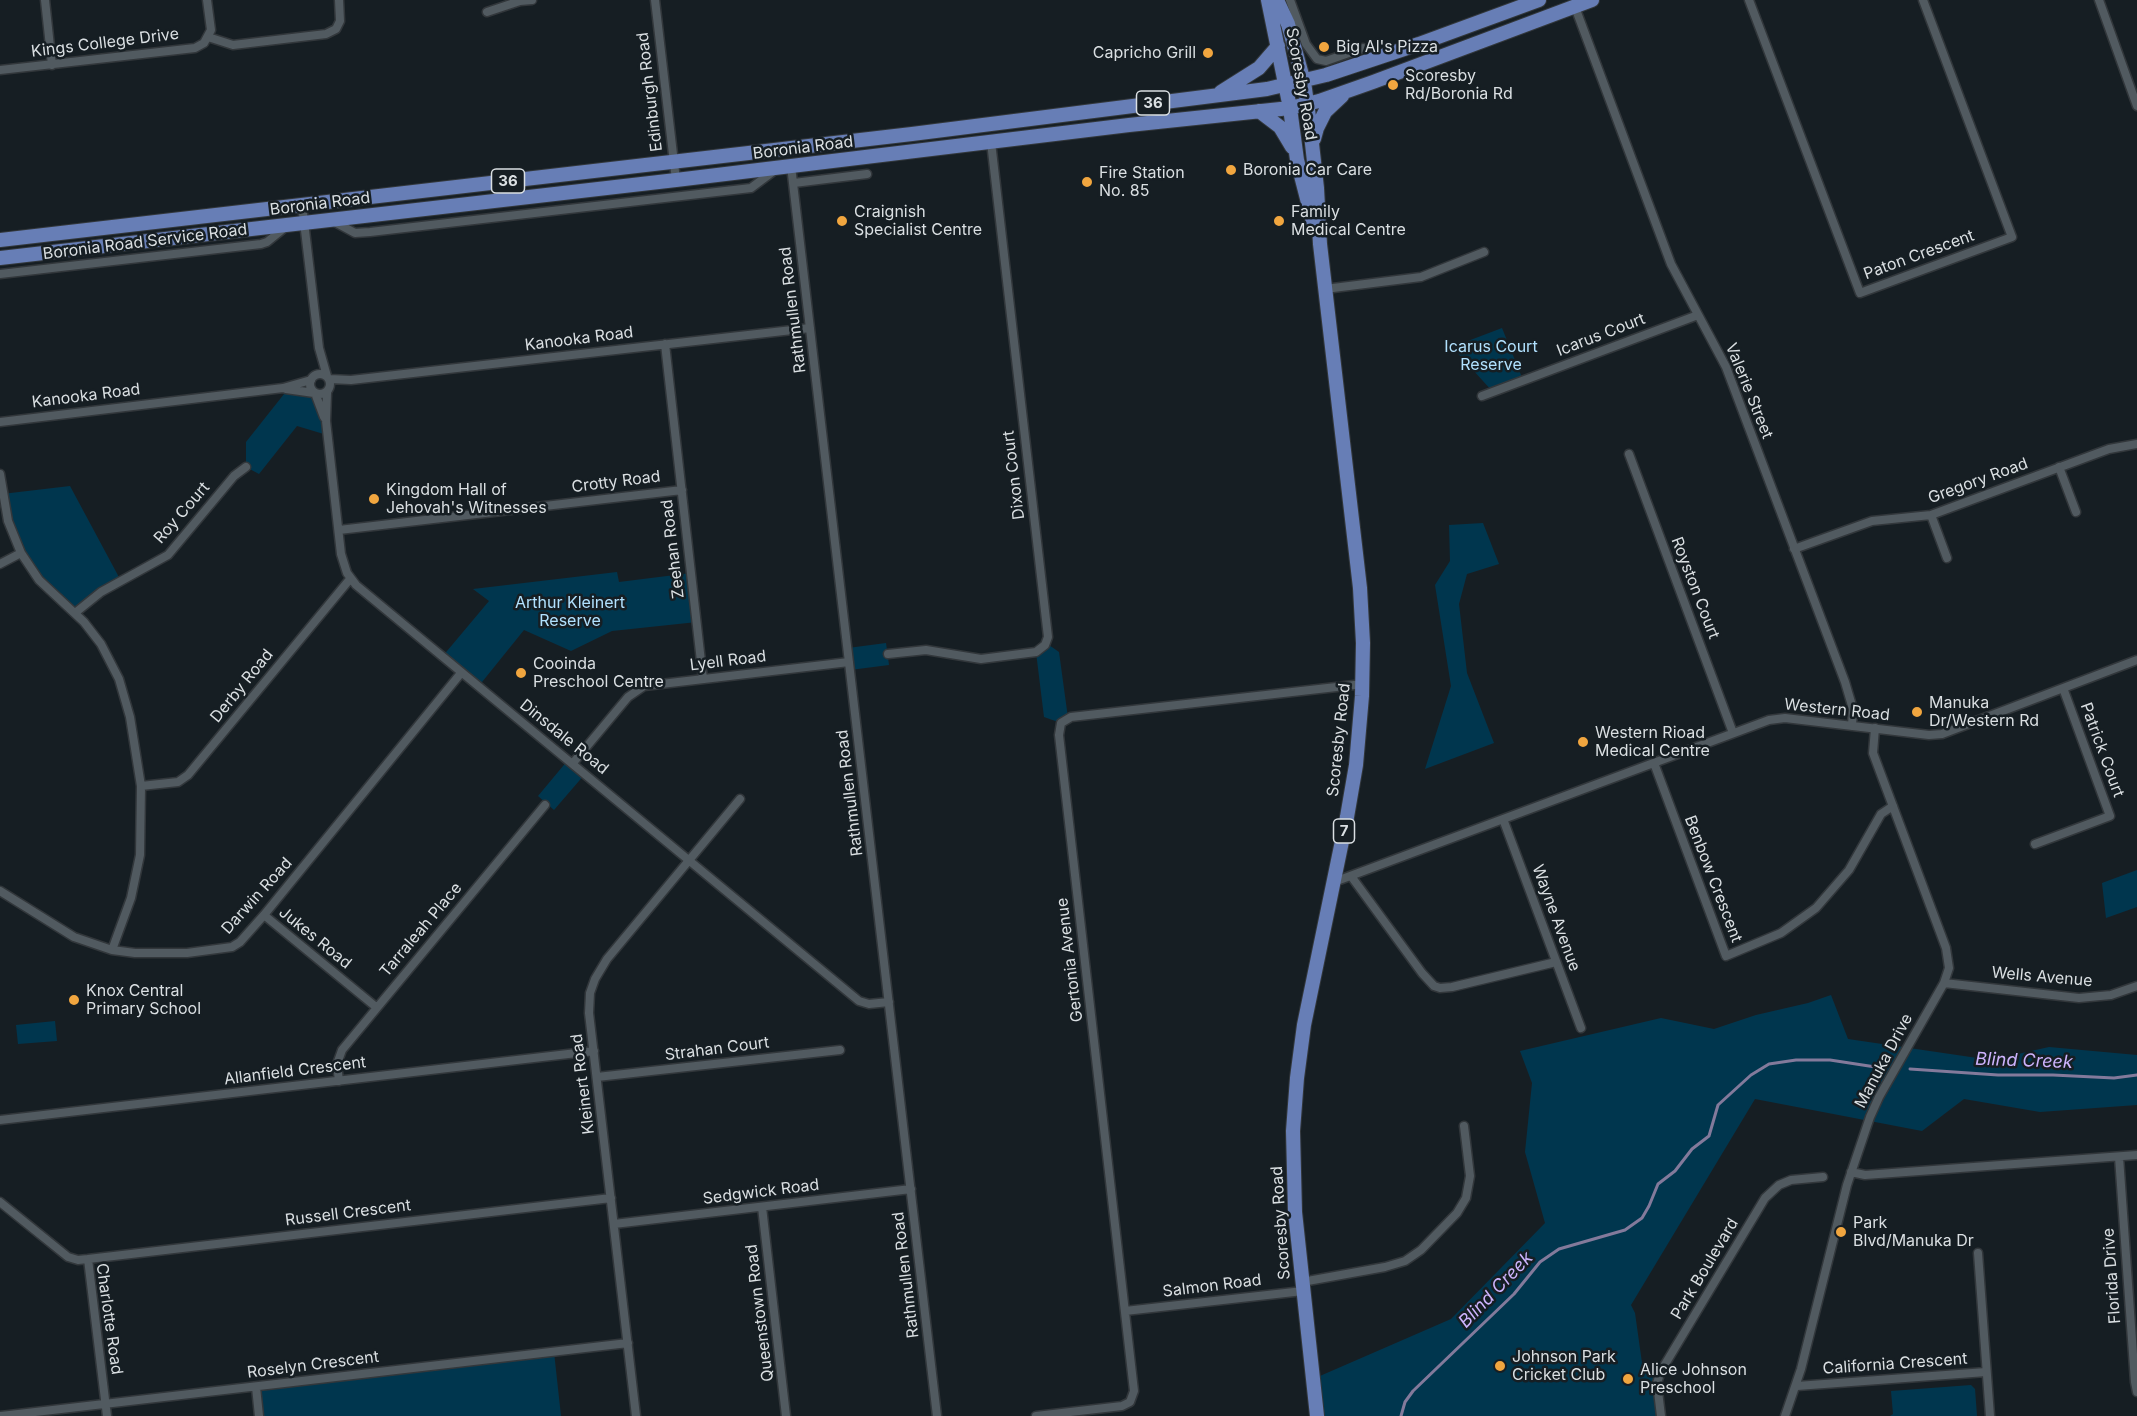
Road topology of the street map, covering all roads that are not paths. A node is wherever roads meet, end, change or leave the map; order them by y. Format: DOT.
graph roads {
  1 [pos="45,0"];
  2 [pos="207,0"];
  3 [pos="339,0"];
  4 [pos="532,0"];
  5 [pos="655,0"];
  6 [pos="1268,0"];
  7 [pos="1277,0"];
  8 [pos="1290,0"];
  9 [pos="1539,0"];
  10 [pos="1592,0"];
  11 [pos="1749,0"];
  12 [pos="1923,0"];
  13 [pos="2099,0"];
  14 [pos="1575,7"];
  15 [pos="487,12"];
  16 [pos="208,38"];
  17 [pos="1278,46"];
  18 [pos="1363,48"];
  19 [pos="52,65"];
  20 [pos="0,70"];
  21 [pos="1304,82"];
  22 [pos="1286,85"];
  23 [pos="1348,91"];
  24 [pos="1214,96"];
  25 [pos="1308,104"];
  26 [pos="2137,106"];
  27 [pos="1290,108"];
  28 [pos="1259,111"];
  29 [pos="991,142"];
  30 [pos="1313,146"];
  31 [pos="789,148"];
  32 [pos="1298,160"];
  33 [pos="674,162"];
  34 [pos="784,167"];
  35 [pos="867,174"];
  36 [pos="676,180"];
  37 [pos="794,183"];
  38 [pos="302,205"];
  39 [pos="330,219"];
  40 [pos="304,223"];
  41 [pos="288,225"];
  42 [pos="0,240"];
  43 [pos="1320,244"];
  44 [pos="1484,252"];
  45 [pos="0,258"];
  46 [pos="0,274"];
  47 [pos="1325,289"];
  48 [pos="1698,315"];
  49 [pos="810,327"];
  50 [pos="665,344"];
  51 [pos="319,348"];
  52 [pos="313,378"];
  53 [pos="328,384"];
  54 [pos="283,388"];
  55 [pos="315,393"];
  56 [pos="1482,396"];
  57 [pos="326,421"];
  58 [pos="0,422"];
  59 [pos="2137,444"];
  60 [pos="1629,454"];
  61 [pos="246,467"];
  62 [pos="2060,467"];
  63 [pos="0,474"];
  64 [pos="681,490"];
  65 [pos="2076,512"];
  66 [pos="1931,515"];
  67 [pos="339,530"];
  68 [pos="1794,549"];
  69 [pos="21,553"];
  70 [pos="1947,558"];
  71 [pos="0,564"];
  72 [pos="350,579"];
  73 [pos="75,613"];
  74 [pos="888,654"];
  75 [pos="2137,660"];
  76 [pos="849,662"];
  77 [pos="462,673"];
  78 [pos="703,678"];
  79 [pos="1363,684"];
  80 [pos="2063,688"];
  81 [pos="1852,726"];
  82 [pos="1875,728"];
  83 [pos="1733,733"];
  84 [pos="1654,763"];
  85 [pos="573,764"];
  86 [pos="141,786"];
  87 [pos="740,799"];
  88 [pos="545,805"];
  89 [pos="1893,806"];
  90 [pos="1503,819"];
  91 [pos="2035,844"];
  92 [pos="689,860"];
  93 [pos="1351,876"];
  94 [pos="1334,882"];
  95 [pos="0,891"];
  96 [pos="264,915"];
  97 [pos="112,950"];
  98 [pos="1556,962"];
  99 [pos="1944,983"];
  100 [pos="2137,987"];
  101 [pos="889,1002"];
  102 [pos="376,1007"];
  103 [pos="1581,1028"];
  104 [pos="840,1050"];
  105 [pos="594,1051"];
  106 [pos="597,1077"];
  107 [pos="339,1081"];
  108 [pos="0,1120"];
  109 [pos="1464,1126"];
  110 [pos="2137,1155"];
  111 [pos="2119,1157"];
  112 [pos="1851,1172"];
  113 [pos="1823,1177"];
  114 [pos="911,1189"];
  115 [pos="611,1198"];
  116 [pos="0,1202"];
  117 [pos="762,1207"];
  118 [pos="614,1224"];
  119 [pos="1978,1253"];
  120 [pos="88,1259"];
  121 [pos="1302,1287"];
  122 [pos="1125,1311"];
  123 [pos="628,1343"];
  124 [pos="1986,1372"];
  125 [pos="1797,1386"];
  126 [pos="256,1387"];
  127 [pos="2137,1392"];
  128 [pos="106,1404"];
  129 [pos="1,1416"];
  130 [pos="107,1416"];
  131 [pos="259,1416"];
  132 [pos="636,1416"];
  133 [pos="786,1416"];
  134 [pos="937,1416"];
  135 [pos="1036,1416"];
  136 [pos="1317,1416"];
  137 [pos="1661,1416"];
  138 [pos="1785,1416"];
  139 [pos="1990,1416"];
  1 -- 19 [label="street"];
  2 -- 16 [label="street"];
  3 -- 16 [label="street"];
  4 -- 15 [label="street"];
  5 -- 33 [label="street, Edinburgh Road"];
  6 -- 17 [label="main road, Scoresby Road / 7"];
  7 -- 21 [label="main road, Scoresby Road / 7"];
  8 -- 18 [label="street"];
  9 -- 21 [label="main road, Boronia Road / 36"];
  10 -- 14 [label="main road, Boronia Road / 36"];
  11 -- 12 [label="street, Paton Crescent"];
  13 -- 26 [label="street"];
  14 -- 23 [label="main road, Boronia Road / 36"];
  14 -- 48 [label="street, Valerie Street"];
  16 -- 19 [label="street, Kings College Drive"];
  17 -- 22 [label="main road, Scoresby Road / 7"];
  17 -- 24 [label="main road"];
  19 -- 20 [label="street, Kings College Drive"];
  21 -- 22 [label="main road, Boronia Road / 36"];
  21 -- 25 [label="main road, Scoresby Road / 7"];
  22 -- 24 [label="main road, Boronia Road / 36"];
  22 -- 27 [label="main road, Scoresby Road / 7"];
  23 -- 25 [label="main road, Boronia Road / 36"];
  23 -- 30 [label="main road"];
  24 -- 31 [label="main road, Boronia Road / 36"];
  25 -- 27 [label="main road, Boronia Road / 36"];
  25 -- 30 [label="main road, Scoresby Road / 7"];
  27 -- 28 [label="main road, Boronia Road / 36"];
  27 -- 32 [label="main road, Scoresby Road / 7"];
  28 -- 29 [label="main road, Boronia Road / 36"];
  28 -- 32 [label="main road"];
  29 -- 34 [label="main road, Boronia Road / 36"];
  29 -- 74 [label="street, Dixon Court"];
  30 -- 43 [label="main road, Scoresby Road / 7"];
  31 -- 33 [label="main road, Boronia Road / 36"];
  31 -- 34 [label="main road"];
  32 -- 43 [label="main road, Scoresby Road / 7"];
  33 -- 36 [label="street, Edinburgh Road"];
  33 -- 38 [label="main road, Boronia Road / 36"];
  34 -- 36 [label="main road, Boronia Road / 36"];
  34 -- 37 [label="street, Rathmullen Road"];
  34 -- 39 [label="street"];
  35 -- 37 [label="street, Boronia Road"];
  36 -- 39 [label="main road, Boronia Road / 36"];
  37 -- 49 [label="street, Rathmullen Road"];
  38 -- 40 [label="street"];
  38 -- 42 [label="main road, Boronia Road / 36"];
  39 -- 40 [label="main road, Boronia Road / 36"];
  40 -- 41 [label="main road, Boronia Road / 36"];
  40 -- 51 [label="street"];
  41 -- 45 [label="main road, Boronia Road / 36"];
  41 -- 46 [label="street, Boronia Road Service Road"];
  43 -- 47 [label="main road, Scoresby Road / 7"];
  44 -- 47 [label="street"];
  47 -- 79 [label="main road, Scoresby Road / 7"];
  48 -- 56 [label="street, Icarus Court"];
  48 -- 68 [label="street, Valerie Street"];
  49 -- 50 [label="street, Kanooka Road"];
  49 -- 76 [label="street, Rathmullen Road"];
  50 -- 53 [label="street, Kanooka Road"];
  50 -- 64 [label="street, Zeehan Road"];
  51 -- 52 [label="street"];
  51 -- 53 [label="street"];
  52 -- 53 [label="street"];
  52 -- 54 [label="street, Kanooka Road"];
  52 -- 55 [label="street"];
  53 -- 55 [label="street"];
  53 -- 57 [label="street"];
  54 -- 55 [label="street, Kanooka Road"];
  54 -- 58 [label="street, Kanooka Road"];
  55 -- 57 [label="street"];
  57 -- 67 [label="street"];
  59 -- 62 [label="street, Gregory Road"];
  60 -- 83 [label="street, Royston Court"];
  61 -- 73 [label="street, Roy Court"];
  62 -- 65 [label="street"];
  62 -- 66 [label="street, Gregory Road"];
  63 -- 69 [label="street"];
  64 -- 67 [label="street, Crotty Road"];
  64 -- 78 [label="street, Zeehan Road"];
  66 -- 68 [label="street, Gregory Road"];
  66 -- 70 [label="street"];
  67 -- 72 [label="street"];
  68 -- 81 [label="street, Valerie Street"];
  69 -- 71 [label="street"];
  69 -- 73 [label="street"];
  72 -- 77 [label="street, Dinsdale Road"];
  72 -- 86 [label="street, Derby Road"];
  73 -- 86 [label="street"];
  75 -- 80 [label="street, Western Road"];
  76 -- 78 [label="street, Lyell Road"];
  76 -- 101 [label="street, Rathmullen Road"];
  77 -- 85 [label="street, Dinsdale Road"];
  77 -- 96 [label="street, Darwin Road"];
  78 -- 85 [label="street, Lyell Road"];
  79 -- 94 [label="main road, Scoresby Road / 7"];
  79 -- 122 [label="street, Gertonia Avenue"];
  80 -- 82 [label="street, Western Road"];
  80 -- 91 [label="street, Patrick Court"];
  81 -- 82 [label="street, Western Road"];
  81 -- 83 [label="street, Western Road"];
  82 -- 89 [label="street, Manuka Drive"];
  83 -- 84 [label="street, Western Road"];
  84 -- 89 [label="street, Benbow Crescent"];
  84 -- 90 [label="street, Western Road"];
  85 -- 92 [label="street, Dinsdale Road"];
  86 -- 97 [label="street"];
  87 -- 92 [label="street, Kleinert Road"];
  88 -- 102 [label="street, Tarraleah Place"];
  89 -- 99 [label="street, Manuka Drive"];
  90 -- 93 [label="street, Western Road"];
  90 -- 98 [label="street, Wayne Avenue"];
  92 -- 101 [label="street, Dinsdale Road"];
  92 -- 105 [label="street, Kleinert Road"];
  93 -- 94 [label="street, Western Road"];
  93 -- 98 [label="street"];
  94 -- 121 [label="main road, Scoresby Road / 7"];
  95 -- 97 [label="street, Darwin Road"];
  96 -- 97 [label="street, Darwin Road"];
  96 -- 102 [label="street, Jukes Road"];
  98 -- 103 [label="street, Wayne Avenue"];
  99 -- 100 [label="street, Wells Avenue"];
  99 -- 112 [label="street, Manuka Drive"];
  101 -- 114 [label="street, Rathmullen Road"];
  102 -- 107 [label="street, Tarraleah Place"];
  104 -- 106 [label="street, Strahan Court"];
  105 -- 106 [label="street, Kleinert Road"];
  105 -- 107 [label="street, Allanfield Crescent"];
  106 -- 115 [label="street, Kleinert Road"];
  107 -- 108 [label="street, Allanfield Crescent"];
  109 -- 121 [label="street, Salmon Road"];
  110 -- 111 [label="street"];
  111 -- 112 [label="street"];
  111 -- 127 [label="street, Florida Drive"];
  112 -- 125 [label="street, Manuka Drive"];
  113 -- 137 [label="street, Park Boulevard"];
  114 -- 117 [label="street, Sedgwick Road"];
  114 -- 134 [label="street, Rathmullen Road"];
  115 -- 118 [label="street, Kleinert Road"];
  115 -- 120 [label="street, Russell Crescent"];
  116 -- 120 [label="street, Charlotte Road"];
  117 -- 118 [label="street, Sedgwick Road"];
  117 -- 133 [label="street, Queenstown Road"];
  118 -- 123 [label="street, Kleinert Road"];
  119 -- 124 [label="street"];
  120 -- 128 [label="street, Charlotte Road"];
  121 -- 122 [label="street, Salmon Road"];
  121 -- 136 [label="main road, Scoresby Road / 7"];
  122 -- 135 [label="street, Gertonia Avenue"];
  123 -- 126 [label="street, Roselyn Crescent"];
  123 -- 132 [label="street, Kleinert Road"];
  124 -- 125 [label="street, California Crescent"];
  124 -- 139 [label="street, California Crescent"];
  125 -- 138 [label="street, Manuka Drive"];
  126 -- 128 [label="street, Roselyn Crescent"];
  126 -- 131 [label="street"];
  128 -- 129 [label="street, Roselyn Crescent"];
  128 -- 130 [label="street, Charlotte Road"];
}
